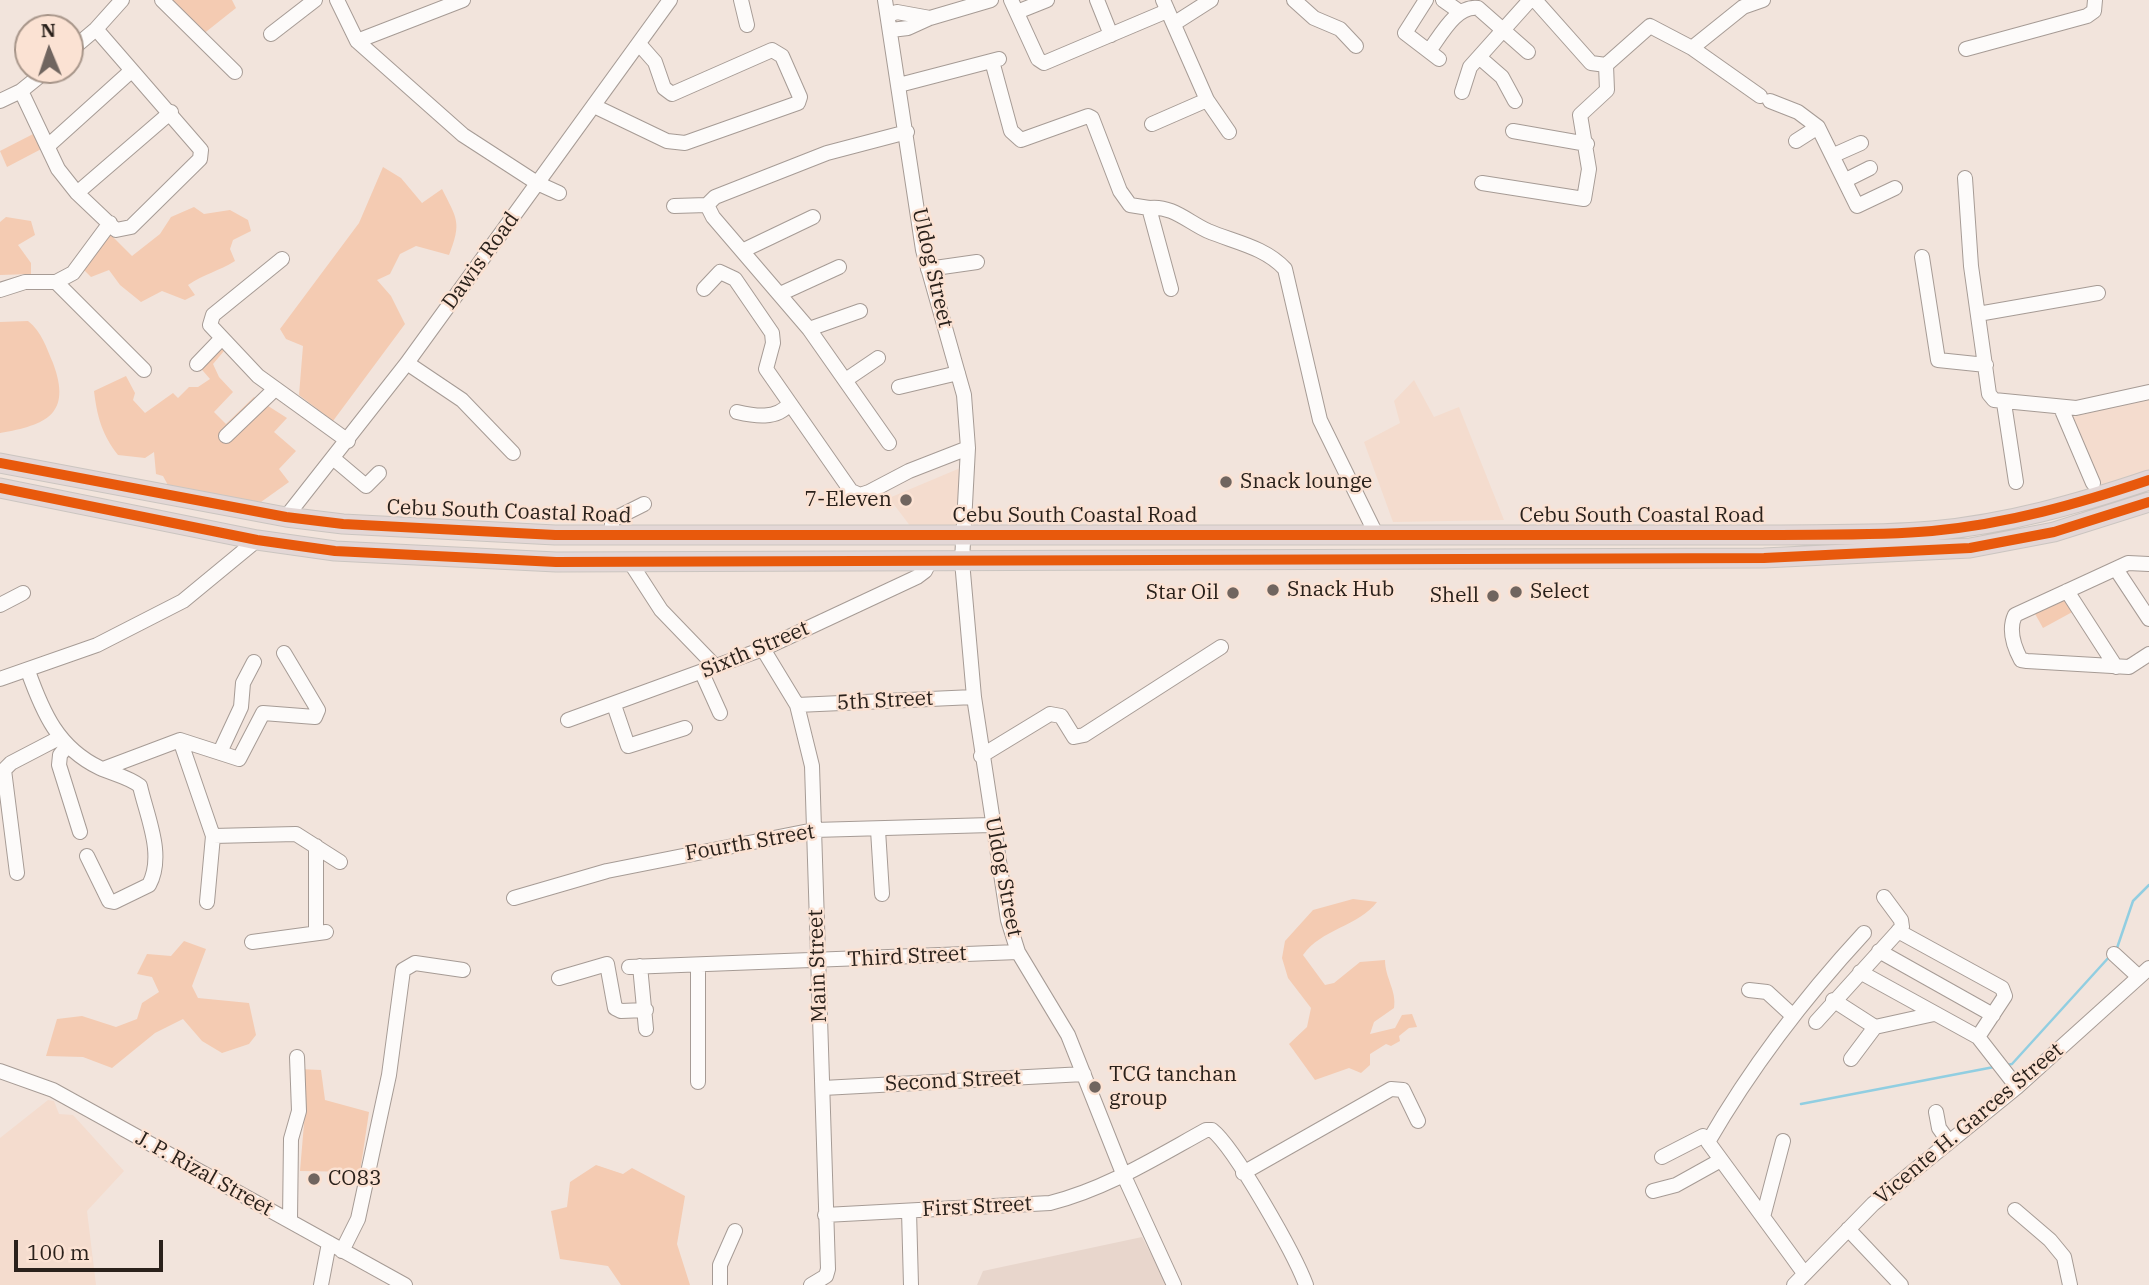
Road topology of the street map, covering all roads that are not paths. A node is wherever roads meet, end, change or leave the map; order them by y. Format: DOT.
graph roads {
  1 [pos="162,0"];
  2 [pos="315,0"];
  3 [pos="337,0"];
  4 [pos="463,0"];
  5 [pos="670,0"];
  6 [pos="741,0"];
  7 [pos="991,0"];
  8 [pos="1047,0"];
  9 [pos="1211,0"];
  10 [pos="1294,0"];
  11 [pos="1426,0"];
  12 [pos="1443,0"];
  13 [pos="1532,0"];
  14 [pos="1763,0"];
  15 [pos="2095,0"];
  16 [pos="115,2"];
  17 [pos="1102,2"];
  18 [pos="1014,6"];
  19 [pos="886,7"];
  20 [pos="1168,11"];
  21 [pos="1460,12"];
  22 [pos="930,18"];
  23 [pos="747,25"];
  24 [pos="1504,28"];
  25 [pos="96,29"];
  26 [pos="891,30"];
  27 [pos="271,34"];
  28 [pos="1111,35"];
  29 [pos="84,39"];
  30 [pos="357,41"];
  31 [pos="640,46"];
  32 [pos="1356,46"];
  33 [pos="1692,48"];
  34 [pos="1966,50"];
  35 [pos="1528,52"];
  36 [pos="1479,57"];
  37 [pos="1606,65"];
  38 [pos="130,72"];
  39 [pos="235,72"];
  40 [pos="30,84"];
  41 [pos="899,85"];
  42 [pos="21,91"];
  43 [pos="1462,92"];
  44 [pos="1207,100"];
  45 [pos="0,101"];
  46 [pos="1515,101"];
  47 [pos="594,106"];
  48 [pos="172,112"];
  49 [pos="1152,124"];
  50 [pos="1818,127"];
  51 [pos="1513,131"];
  52 [pos="907,132"];
  53 [pos="1229,132"];
  54 [pos="1796,141"];
  55 [pos="1861,142"];
  56 [pos="49,145"];
  57 [pos="1587,145"];
  58 [pos="1834,155"];
  59 [pos="1870,168"];
  60 [pos="1965,178"];
  61 [pos="1846,180"];
  62 [pos="537,183"];
  63 [pos="1482,183"];
  64 [pos="1895,188"];
  65 [pos="78,193"];
  66 [pos="559,193"];
  67 [pos="707,205"];
  68 [pos="674,206"];
  69 [pos="1149,208"];
  70 [pos="813,217"];
  71 [pos="110,223"];
  72 [pos="744,250"];
  73 [pos="1922,257"];
  74 [pos="282,259"];
  75 [pos="977,262"];
  76 [pos="839,267"];
  77 [pos="928,269"];
  78 [pos="56,282"];
  79 [pos="704,289"];
  80 [pos="1171,289"];
  81 [pos="0,290"];
  82 [pos="2098,293"];
  83 [pos="780,294"];
  84 [pos="860,311"];
  85 [pos="1978,314"];
  86 [pos="810,330"];
  87 [pos="222,338"];
  88 [pos="878,358"];
  89 [pos="407,363"];
  90 [pos="197,364"];
  91 [pos="1986,365"];
  92 [pos="144,370"];
  93 [pos="958,373"];
  94 [pos="846,379"];
  95 [pos="898,387"];
  96 [pos="275,389"];
  97 [pos="2149,392"];
  98 [pos="2004,403"];
  99 [pos="789,404"];
  100 [pos="2061,408"];
  101 [pos="737,412"];
  102 [pos="226,436"];
  103 [pos="348,441"];
  104 [pos="888,443"];
  105 [pos="968,448"];
  106 [pos="513,453"];
  107 [pos="334,459"];
  108 [pos="0,463"];
  109 [pos="379,473"];
  110 [pos="2149,480"];
  111 [pos="2016,482"];
  112 [pos="2093,483"];
  113 [pos="0,488"];
  114 [pos="2149,502"];
  115 [pos="644,504"];
  116 [pos="286,517"];
  117 [pos="1376,534"];
  118 [pos="612,536"];
  119 [pos="962,536"];
  120 [pos="257,540"];
  121 [pos="929,561"];
  122 [pos="962,561"];
  123 [pos="630,562"];
  124 [pos="2149,564"];
  125 [pos="2116,569"];
  126 [pos="2067,591"];
  127 [pos="23,593"];
  128 [pos="0,605"];
  129 [pos="2149,619"];
  130 [pos="1220,647"];
  131 [pos="763,649"];
  132 [pos="284,653"];
  133 [pos="2149,654"];
  134 [pos="254,662"];
  135 [pos="716,667"];
  136 [pos="2116,667"];
  137 [pos="28,671"];
  138 [pos="702,673"];
  139 [pos="0,678"];
  140 [pos="974,697"];
  141 [pos="614,705"];
  142 [pos="797,705"];
  143 [pos="720,713"];
  144 [pos="568,720"];
  145 [pos="685,728"];
  146 [pos="180,740"];
  147 [pos="63,742"];
  148 [pos="220,752"];
  149 [pos="981,756"];
  150 [pos="103,769"];
  151 [pos="991,825"];
  152 [pos="814,830"];
  153 [pos="878,830"];
  154 [pos="80,832"];
  155 [pos="213,836"];
  156 [pos="316,846"];
  157 [pos="87,856"];
  158 [pos="340,862"];
  159 [pos="17,873"];
  160 [pos="882,894"];
  161 [pos="1884,897"];
  162 [pos="514,898"];
  163 [pos="207,902"];
  164 [pos="1898,931"];
  165 [pos="1864,933"];
  166 [pos="252,942"];
  167 [pos="1879,951"];
  168 [pos="1018,952"];
  169 [pos="2114,954"];
  170 [pos="818,962"];
  171 [pos="698,967"];
  172 [pos="463,970"];
  173 [pos="1860,972"];
  174 [pos="2144,972"];
  175 [pos="559,978"];
  176 [pos="1749,990"];
  177 [pos="1833,1000"];
  178 [pos="646,1010"];
  179 [pos="1934,1014"];
  180 [pos="1792,1015"];
  181 [pos="1993,1015"];
  182 [pos="1816,1022"];
  183 [pos="1875,1027"];
  184 [pos="646,1029"];
  185 [pos="1978,1037"];
  186 [pos="297,1057"];
  187 [pos="1851,1059"];
  188 [pos="0,1071"];
  189 [pos="1084,1074"];
  190 [pos="698,1082"];
  191 [pos="2017,1087"];
  192 [pos="823,1088"];
  193 [pos="1936,1112"];
  194 [pos="1419,1121"];
  195 [pos="1703,1136"];
  196 [pos="1783,1141"];
  197 [pos="1949,1142"];
  198 [pos="1662,1157"];
  199 [pos="1721,1160"];
  200 [pos="1243,1173"];
  201 [pos="1124,1176"];
  202 [pos="1653,1191"];
  203 [pos="2015,1210"];
  204 [pos="909,1212"];
  205 [pos="825,1215"];
  206 [pos="1763,1217"];
  207 [pos="289,1220"];
  208 [pos="1848,1228"];
  209 [pos="735,1231"];
  210 [pos="329,1243"];
  211 [pos="342,1251"];
  212 [pos="1799,1279"];
  213 [pos="321,1285"];
  214 [pos="405,1285"];
  215 [pos="720,1285"];
  216 [pos="811,1285"];
  217 [pos="911,1285"];
  218 [pos="1174,1285"];
  219 [pos="1306,1285"];
  220 [pos="1901,1285"];
  221 [pos="2070,1285"];
  1 -- 39 [label="street"];
  2 -- 27 [label="street"];
  3 -- 30 [label="street"];
  4 -- 30 [label="street"];
  5 -- 31 [label="street, Dawis Road"];
  6 -- 23 [label="street"];
  7 -- 22 [label="street"];
  8 -- 18 [label="street"];
  9 -- 20 [label="street"];
  10 -- 32 [label="street"];
  11 -- 21 [label="street"];
  12 -- 21 [label="street"];
  13 -- 24 [label="street"];
  13 -- 37 [label="street"];
  14 -- 33 [label="street"];
  15 -- 34 [label="street"];
  16 -- 25 [label="street"];
  17 -- 28 [label="street"];
  18 -- 28 [label="street"];
  19 -- 22 [label="street"];
  19 -- 26 [label="street, Uldog Street"];
  20 -- 28 [label="street"];
  20 -- 44 [label="street"];
  21 -- 24 [label="street"];
  22 -- 26 [label="street"];
  24 -- 35 [label="street"];
  24 -- 36 [label="street"];
  25 -- 29 [label="street"];
  25 -- 38 [label="street"];
  26 -- 41 [label="street, Uldog Street"];
  30 -- 62 [label="street"];
  31 -- 47 [label="street, Dawis Road"];
  31 -- 47 [label="street"];
  33 -- 37 [label="street"];
  33 -- 50 [label="street"];
  36 -- 43 [label="street"];
  36 -- 46 [label="street"];
  37 -- 57 [label="street"];
  38 -- 48 [label="street"];
  38 -- 56 [label="street"];
  40 -- 42 [label="street"];
  41 -- 52 [label="street, Uldog Street"];
  41 -- 69 [label="street"];
  42 -- 45 [label="street"];
  42 -- 56 [label="street"];
  44 -- 49 [label="street"];
  44 -- 53 [label="street"];
  47 -- 62 [label="street, Dawis Road"];
  48 -- 65 [label="street"];
  48 -- 71 [label="street"];
  50 -- 54 [label="street"];
  50 -- 58 [label="street"];
  51 -- 57 [label="street"];
  52 -- 67 [label="street"];
  52 -- 77 [label="street, Uldog Street"];
  55 -- 58 [label="street"];
  56 -- 65 [label="street"];
  57 -- 63 [label="street"];
  58 -- 61 [label="street"];
  59 -- 61 [label="street"];
  60 -- 85 [label="street"];
  61 -- 64 [label="street"];
  62 -- 66 [label="street"];
  62 -- 89 [label="street, Dawis Road"];
  65 -- 71 [label="street"];
  67 -- 68 [label="street"];
  67 -- 72 [label="street"];
  69 -- 80 [label="street"];
  69 -- 117 [label="street"];
  70 -- 72 [label="street"];
  71 -- 78 [label="street"];
  72 -- 83 [label="street"];
  73 -- 91 [label="street"];
  74 -- 87 [label="street"];
  75 -- 77 [label="street"];
  76 -- 83 [label="street"];
  77 -- 93 [label="street, Uldog Street"];
  78 -- 81 [label="street"];
  78 -- 92 [label="street"];
  79 -- 99 [label="street"];
  82 -- 85 [label="street"];
  83 -- 86 [label="street"];
  84 -- 86 [label="street"];
  85 -- 91 [label="street"];
  86 -- 94 [label="street"];
  87 -- 90 [label="street"];
  87 -- 96 [label="street"];
  88 -- 94 [label="street"];
  89 -- 103 [label="street, Dawis Road"];
  89 -- 106 [label="street"];
  91 -- 98 [label="street"];
  93 -- 95 [label="street"];
  93 -- 105 [label="street, Uldog Street"];
  94 -- 104 [label="street"];
  96 -- 102 [label="street"];
  96 -- 103 [label="street"];
  97 -- 100 [label="street"];
  98 -- 100 [label="street"];
  98 -- 111 [label="street"];
  99 -- 101 [label="street"];
  99 -- 105 [label="street"];
  100 -- 112 [label="street"];
  103 -- 107 [label="street, Dawis Road"];
  105 -- 119 [label="street, Uldog Street"];
  107 -- 109 [label="street"];
  107 -- 116 [label="street, Dawis Road"];
  108 -- 116 [label="highway, Cebu South Coastal Road"];
  110 -- 117 [label="highway, Cebu South Coastal Road"];
  113 -- 120 [label="highway, Cebu South Coastal Road"];
  114 -- 122 [label="highway, Cebu South Coastal Road"];
  115 -- 118 [label="street"];
  116 -- 118 [label="highway, Cebu South Coastal Road"];
  117 -- 119 [label="highway, Cebu South Coastal Road"];
  118 -- 119 [label="highway, Cebu South Coastal Road"];
  119 -- 122 [label="street, Uldog Street"];
  120 -- 123 [label="highway, Cebu South Coastal Road"];
  120 -- 137 [label="street"];
  121 -- 122 [label="highway, Cebu South Coastal Road"];
  121 -- 123 [label="highway, Cebu South Coastal Road"];
  121 -- 131 [label="street, Sixth Street"];
  122 -- 140 [label="street, Uldog Street"];
  123 -- 135 [label="street"];
  124 -- 125 [label="street"];
  125 -- 126 [label="street"];
  125 -- 129 [label="street"];
  126 -- 136 [label="street"];
  126 -- 136 [label="street"];
  127 -- 128 [label="street"];
  130 -- 149 [label="street"];
  131 -- 135 [label="street, Sixth Street"];
  131 -- 142 [label="street, Main Street"];
  132 -- 148 [label="street"];
  133 -- 136 [label="street"];
  134 -- 148 [label="street"];
  135 -- 138 [label="street, Sixth Street"];
  137 -- 139 [label="street"];
  137 -- 147 [label="street"];
  138 -- 141 [label="street, Sixth Street"];
  138 -- 143 [label="street"];
  140 -- 142 [label="street, 5th Street"];
  140 -- 149 [label="street, Uldog Street"];
  141 -- 144 [label="street, Sixth Street"];
  141 -- 145 [label="street"];
  142 -- 152 [label="street, Main Street"];
  146 -- 148 [label="street"];
  146 -- 150 [label="street"];
  146 -- 155 [label="street"];
  147 -- 150 [label="street"];
  147 -- 154 [label="street"];
  147 -- 159 [label="street"];
  149 -- 151 [label="street, Uldog Street"];
  150 -- 157 [label="street"];
  151 -- 153 [label="street, Fourth Street"];
  151 -- 168 [label="street, Uldog Street"];
  152 -- 153 [label="street, Fourth Street"];
  152 -- 162 [label="street, Fourth Street"];
  152 -- 170 [label="street, Main Street"];
  153 -- 160 [label="street"];
  155 -- 156 [label="street"];
  155 -- 163 [label="street"];
  156 -- 158 [label="street"];
  156 -- 166 [label="street"];
  161 -- 164 [label="street"];
  164 -- 167 [label="street"];
  164 -- 181 [label="street"];
  165 -- 180 [label="street"];
  167 -- 173 [label="street"];
  167 -- 181 [label="street"];
  168 -- 170 [label="street, Third Street"];
  168 -- 189 [label="street, Uldog Street"];
  169 -- 174 [label="street"];
  170 -- 171 [label="street, Third Street"];
  170 -- 192 [label="street, Main Street"];
  171 -- 178 [label="street, Third Street"];
  171 -- 190 [label="street"];
  172 -- 211 [label="street"];
  173 -- 177 [label="street"];
  173 -- 179 [label="street"];
  174 -- 191 [label="street, Vicente H. Garces Street"];
  175 -- 178 [label="street"];
  176 -- 180 [label="street"];
  177 -- 182 [label="street"];
  177 -- 183 [label="street"];
  178 -- 184 [label="street"];
  179 -- 183 [label="street"];
  179 -- 185 [label="street"];
  180 -- 199 [label="street"];
  181 -- 185 [label="street"];
  183 -- 187 [label="street"];
  185 -- 191 [label="street"];
  186 -- 207 [label="street"];
  188 -- 207 [label="street, J. P. Rizal Street"];
  189 -- 192 [label="street, Second Street"];
  189 -- 201 [label="street, Uldog Street"];
  191 -- 197 [label="street, Vicente H. Garces Street"];
  192 -- 205 [label="street, Main Street"];
  193 -- 197 [label="street"];
  194 -- 200 [label="street"];
  195 -- 198 [label="street"];
  196 -- 206 [label="street"];
  197 -- 208 [label="street, Vicente H. Garces Street"];
  199 -- 202 [label="street"];
  199 -- 206 [label="street"];
  200 -- 201 [label="street, First Street"];
  200 -- 219 [label="street, First Street"];
  201 -- 204 [label="street, First Street"];
  201 -- 218 [label="street, Uldog Street"];
  203 -- 221 [label="street"];
  204 -- 205 [label="street, First Street"];
  204 -- 217 [label="street"];
  205 -- 216 [label="street, Main Street"];
  206 -- 212 [label="street"];
  207 -- 210 [label="street, J. P. Rizal Street"];
  208 -- 212 [label="street, Vicente H. Garces Street"];
  208 -- 220 [label="street"];
  209 -- 215 [label="street"];
  210 -- 211 [label="street, J. P. Rizal Street"];
  210 -- 213 [label="street"];
  211 -- 214 [label="street, J. P. Rizal Street"];
}
